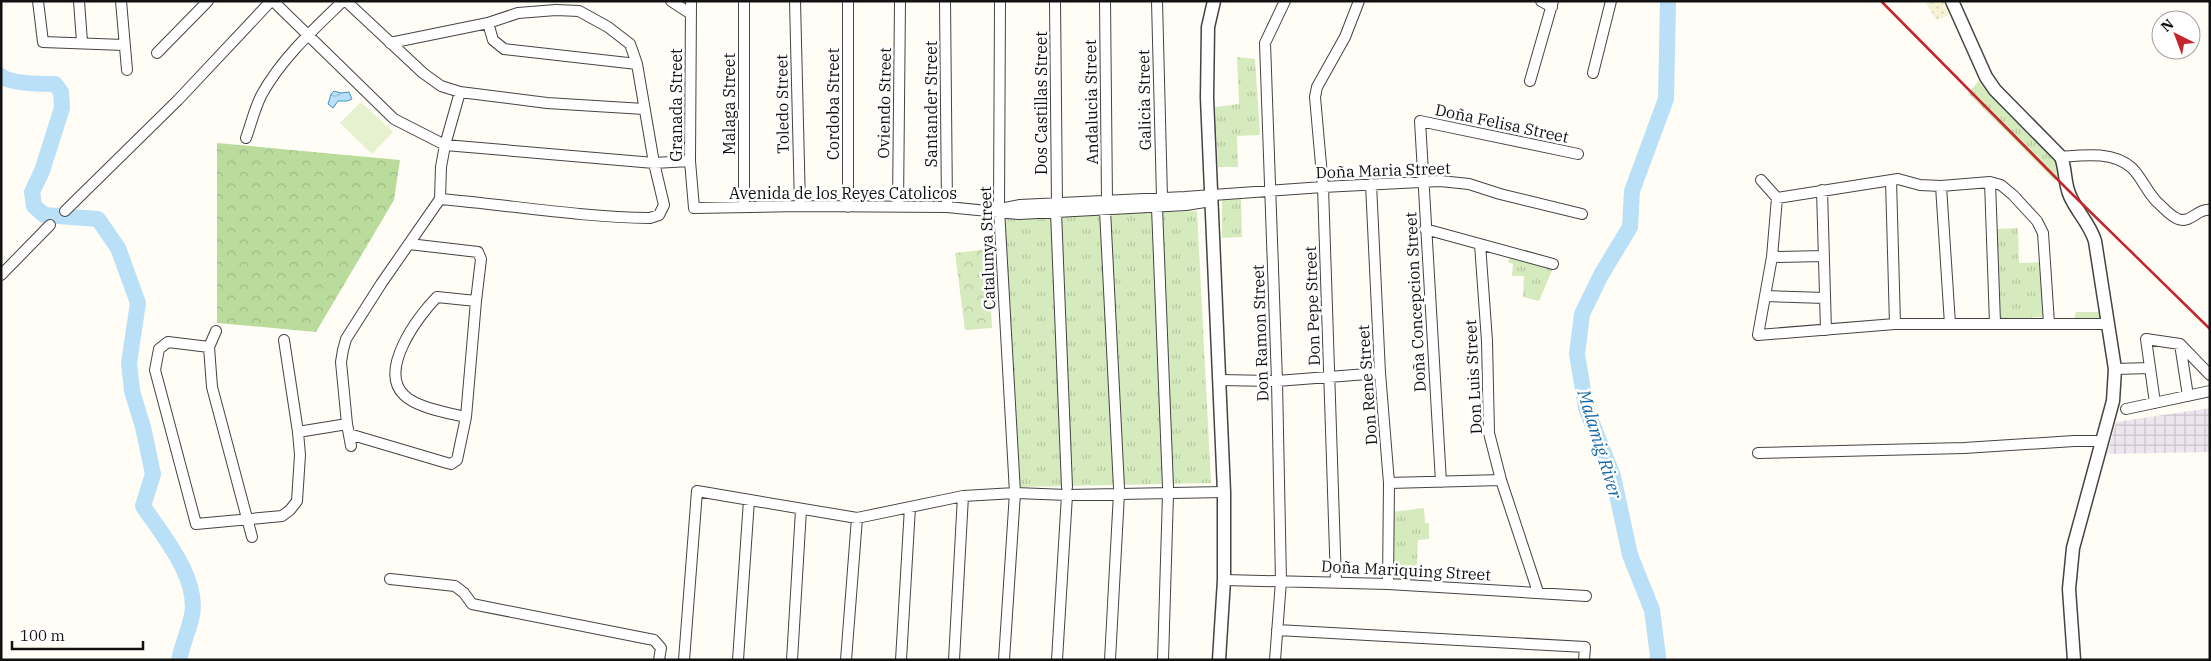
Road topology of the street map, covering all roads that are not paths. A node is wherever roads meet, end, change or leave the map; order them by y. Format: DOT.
graph roads {
  1 [pos="38,1"];
  2 [pos="79,1"];
  3 [pos="121,1"];
  4 [pos="208,1"];
  5 [pos="272,1"];
  6 [pos="345,1"];
  7 [pos="671,1"];
  8 [pos="691,1"];
  9 [pos="744,1"];
  10 [pos="795,1"];
  11 [pos="848,1"];
  12 [pos="900,1"];
  13 [pos="946,1"];
  14 [pos="1000,1"];
  15 [pos="1055,1"];
  16 [pos="1105,1"];
  17 [pos="1157,1"];
  18 [pos="1214,1"];
  19 [pos="1358,1"];
  20 [pos="1541,1"];
  21 [pos="1952,1"];
  22 [pos="1609,2"];
  23 [pos="1553,4"];
  24 [pos="1283,5"];
  25 [pos="691,14"];
  26 [pos="488,22"];
  27 [pos="307,36"];
  28 [pos="82,42"];
  29 [pos="390,43"];
  30 [pos="124,45"];
  31 [pos="157,53"];
  32 [pos="637,64"];
  33 [pos="127,70"];
  34 [pos="1593,73"];
  35 [pos="1530,80"];
  36 [pos="460,92"];
  37 [pos="644,109"];
  38 [pos="1420,121"];
  39 [pos="246,138"];
  40 [pos="445,145"];
  41 [pos="1578,154"];
  42 [pos="2061,157"];
  43 [pos="690,161"];
  44 [pos="654,163"];
  45 [pos="1760,180"];
  46 [pos="1891,180"];
  47 [pos="1423,182"];
  48 [pos="1990,182"];
  49 [pos="1371,184"];
  50 [pos="1323,186"];
  51 [pos="1942,186"];
  52 [pos="1822,190"];
  53 [pos="1270,191"];
  54 [pos="1211,198"];
  55 [pos="1777,198"];
  56 [pos="440,199"];
  57 [pos="1159,202"];
  58 [pos="800,206"];
  59 [pos="898,206"];
  60 [pos="1106,206"];
  61 [pos="744,207"];
  62 [pos="848,207"];
  63 [pos="947,207"];
  64 [pos="694,208"];
  65 [pos="1057,208"];
  66 [pos="2210,210"];
  67 [pos="65,211"];
  68 [pos="997,211"];
  69 [pos="1582,214"];
  70 [pos="50,225"];
  71 [pos="1426,229"];
  72 [pos="409,244"];
  73 [pos="1480,244"];
  74 [pos="1772,256"];
  75 [pos="1824,256"];
  76 [pos="1553,264"];
  77 [pos="1,275"];
  78 [pos="1766,296"];
  79 [pos="1825,298"];
  80 [pos="476,302"];
  81 [pos="1995,323"];
  82 [pos="2048,323"];
  83 [pos="1895,324"];
  84 [pos="1950,324"];
  85 [pos="2107,324"];
  86 [pos="1826,330"];
  87 [pos="216,331"];
  88 [pos="284,340"];
  89 [pos="2180,344"];
  90 [pos="209,347"];
  91 [pos="2150,368"];
  92 [pos="2115,369"];
  93 [pos="1380,373"];
  94 [pos="2210,375"];
  95 [pos="1330,376"];
  96 [pos="1220,380"];
  97 [pos="1277,381"];
  98 [pos="2210,390"];
  99 [pos="2188,396"];
  100 [pos="2155,403"];
  101 [pos="2126,409"];
  102 [pos="466,417"];
  103 [pos="348,429"];
  104 [pos="298,432"];
  105 [pos="2102,441"];
  106 [pos="351,446"];
  107 [pos="1758,453"];
  108 [pos="1501,480"];
  109 [pos="1441,482"];
  110 [pos="1388,483"];
  111 [pos="1119,490"];
  112 [pos="1067,491"];
  113 [pos="1168,491"];
  114 [pos="1224,492"];
  115 [pos="1015,493"];
  116 [pos="963,496"];
  117 [pos="748,500"];
  118 [pos="910,507"];
  119 [pos="801,510"];
  120 [pos="857,518"];
  121 [pos="246,520"];
  122 [pos="252,537"];
  123 [pos="390,579"];
  124 [pos="1224,580"];
  125 [pos="1281,581"];
  126 [pos="1336,582"];
  127 [pos="1388,584"];
  128 [pos="1538,592"];
  129 [pos="1586,596"];
  130 [pos="1277,630"];
  131 [pos="659,660"];
  132 [pos="684,660"];
  133 [pos="738,660"];
  134 [pos="792,660"];
  135 [pos="846,660"];
  136 [pos="902,660"];
  137 [pos="954,660"];
  138 [pos="1004,660"];
  139 [pos="1057,660"];
  140 [pos="1110,660"];
  141 [pos="1163,660"];
  142 [pos="1219,660"];
  143 [pos="1275,660"];
  144 [pos="1584,660"];
  145 [pos="2074,660"];
  1 -- 28 [label="street"];
  2 -- 28 [label="street"];
  3 -- 30 [label="street"];
  4 -- 31 [label="street"];
  5 -- 27 [label="street"];
  5 -- 67 [label="street"];
  6 -- 27 [label="street"];
  6 -- 29 [label="street"];
  7 -- 25 [label="street"];
  8 -- 25 [label="street, Granada Street"];
  9 -- 61 [label="street, Malaga Street"];
  10 -- 58 [label="street, Toledo Street"];
  11 -- 62 [label="street, Cordoba Street"];
  12 -- 59 [label="street, Oviendo Street"];
  13 -- 63 [label="street, Santander Street"];
  14 -- 68 [label="street, Catalunya Street"];
  15 -- 65 [label="street, Dos Castillas Street"];
  16 -- 60 [label="street, Andalucia Street"];
  17 -- 57 [label="street, Galicia Street"];
  18 -- 54 [label="street"];
  19 -- 50 [label="street, Don Pepe Street"];
  20 -- 23 [label="street"];
  21 -- 42 [label="street"];
  22 -- 34 [label="street"];
  23 -- 35 [label="street"];
  24 -- 53 [label="street, Don Ramon Street"];
  25 -- 43 [label="street, Granada Street"];
  26 -- 29 [label="street"];
  26 -- 32 [label="street"];
  26 -- 32 [label="street"];
  27 -- 39 [label="street"];
  27 -- 40 [label="street"];
  28 -- 30 [label="street"];
  29 -- 36 [label="street"];
  30 -- 33 [label="street"];
  32 -- 37 [label="street"];
  36 -- 37 [label="street"];
  36 -- 40 [label="street"];
  37 -- 44 [label="street"];
  38 -- 41 [label="street, Doña Felisa Street"];
  38 -- 47 [label="street, Doña Concepcion Street"];
  40 -- 44 [label="street"];
  40 -- 56 [label="street"];
  42 -- 66 [label="street"];
  42 -- 85 [label="street"];
  43 -- 44 [label="street"];
  43 -- 64 [label="street, Granada Street"];
  44 -- 56 [label="street"];
  45 -- 55 [label="street"];
  46 -- 51 [label="street"];
  46 -- 52 [label="street"];
  46 -- 83 [label="street"];
  47 -- 49 [label="street, Doña Maria Street"];
  47 -- 69 [label="street, Doña Maria Street"];
  47 -- 71 [label="street, Doña Concepcion Street"];
  48 -- 51 [label="street"];
  48 -- 81 [label="street"];
  48 -- 82 [label="street"];
  49 -- 50 [label="street, Doña Maria Street"];
  49 -- 93 [label="street, Don Rene Street"];
  50 -- 53 [label="street, Doña Maria Street"];
  50 -- 95 [label="street, Don Pepe Street"];
  51 -- 84 [label="street"];
  52 -- 55 [label="street"];
  52 -- 75 [label="street"];
  53 -- 54 [label="street, Doña Maria Street"];
  53 -- 97 [label="street, Don Ramon Street"];
  54 -- 57 [label="street, Avenida de los Reyes Catolicos"];
  54 -- 96 [label="street"];
  55 -- 74 [label="street"];
  56 -- 72 [label="street"];
  57 -- 60 [label="street, Avenida de los Reyes Catolicos"];
  57 -- 113 [label="street, Galicia Street"];
  58 -- 61 [label="street, Avenida de los Reyes Catolicos"];
  58 -- 62 [label="street, Avenida de los Reyes Catolicos"];
  59 -- 62 [label="street, Avenida de los Reyes Catolicos"];
  59 -- 63 [label="street, Avenida de los Reyes Catolicos"];
  60 -- 65 [label="street, Avenida de los Reyes Catolicos"];
  60 -- 111 [label="street, Andalucia Street"];
  61 -- 64 [label="street, Avenida de los Reyes Catolicos"];
  63 -- 68 [label="street, Avenida de los Reyes Catolicos"];
  65 -- 68 [label="street, Avenida de los Reyes Catolicos"];
  65 -- 112 [label="street, Dos Castillas Street"];
  68 -- 115 [label="street, Catalunya Street"];
  70 -- 77 [label="street"];
  71 -- 73 [label="street"];
  71 -- 109 [label="street, Doña Concepcion Street"];
  72 -- 80 [label="street"];
  72 -- 103 [label="street"];
  73 -- 76 [label="street"];
  73 -- 108 [label="street, Don Luis Street"];
  74 -- 75 [label="street"];
  74 -- 78 [label="street"];
  75 -- 79 [label="street"];
  78 -- 79 [label="street"];
  78 -- 86 [label="street"];
  79 -- 86 [label="street"];
  80 -- 102 [label="street"];
  80 -- 102 [label="street"];
  81 -- 82 [label="street"];
  81 -- 84 [label="street"];
  82 -- 85 [label="street"];
  83 -- 84 [label="street"];
  83 -- 86 [label="street"];
  85 -- 92 [label="street"];
  87 -- 90 [label="street"];
  88 -- 104 [label="street"];
  89 -- 91 [label="street"];
  89 -- 94 [label="street"];
  89 -- 99 [label="street"];
  90 -- 121 [label="street"];
  90 -- 121 [label="street"];
  91 -- 92 [label="street"];
  91 -- 100 [label="street"];
  92 -- 105 [label="street"];
  93 -- 95 [label="street"];
  93 -- 110 [label="street, Don Rene Street"];
  95 -- 97 [label="street"];
  95 -- 126 [label="street, Don Pepe Street"];
  96 -- 97 [label="street"];
  96 -- 114 [label="street"];
  97 -- 125 [label="street, Don Ramon Street"];
  98 -- 99 [label="street"];
  99 -- 100 [label="street"];
  100 -- 101 [label="street"];
  102 -- 103 [label="street"];
  103 -- 104 [label="street"];
  103 -- 106 [label="street"];
  104 -- 121 [label="street"];
  105 -- 107 [label="street"];
  105 -- 145 [label="street"];
  108 -- 109 [label="street"];
  108 -- 128 [label="street, Don Luis Street"];
  109 -- 110 [label="street"];
  110 -- 127 [label="street, Don Rene Street"];
  111 -- 112 [label="street"];
  111 -- 113 [label="street"];
  111 -- 140 [label="street, Andalucia Street"];
  112 -- 115 [label="street"];
  112 -- 139 [label="street, Dos Castillas Street"];
  113 -- 114 [label="street"];
  113 -- 141 [label="street, Galicia Street"];
  114 -- 124 [label="street"];
  115 -- 116 [label="street"];
  115 -- 138 [label="street, Catalunya Street"];
  116 -- 118 [label="street"];
  116 -- 137 [label="street"];
  117 -- 119 [label="street"];
  117 -- 132 [label="street"];
  117 -- 133 [label="street"];
  118 -- 120 [label="street"];
  118 -- 136 [label="street"];
  119 -- 120 [label="street"];
  119 -- 134 [label="street"];
  120 -- 135 [label="street"];
  121 -- 122 [label="street"];
  123 -- 131 [label="street"];
  124 -- 125 [label="street, Doña Mariquing Street"];
  124 -- 142 [label="street"];
  125 -- 126 [label="street, Doña Mariquing Street"];
  125 -- 130 [label="street, Don Ramon Street"];
  126 -- 127 [label="street, Doña Mariquing Street"];
  127 -- 128 [label="street, Doña Mariquing Street"];
  128 -- 129 [label="street, Doña Mariquing Street"];
  130 -- 143 [label="street, Don Ramon Street"];
  130 -- 144 [label="street"];
}
